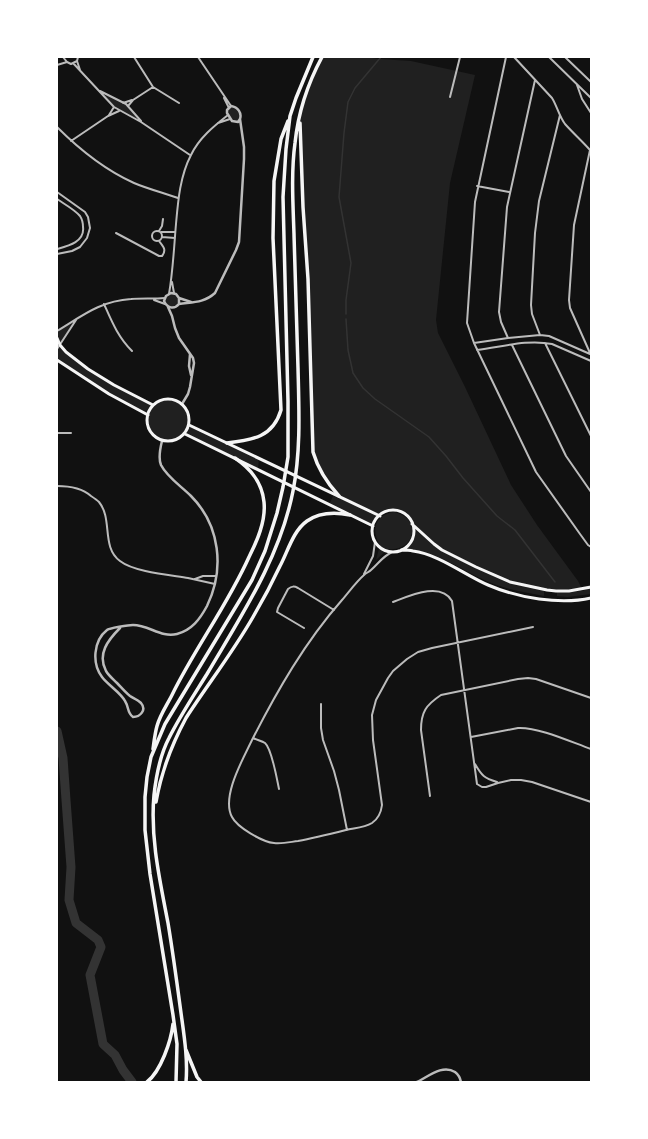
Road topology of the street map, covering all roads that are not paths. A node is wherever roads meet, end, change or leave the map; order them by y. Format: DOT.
graph roads {
  1 [pos="78,57"];
  2 [pos="134,57"];
  3 [pos="198,57"];
  4 [pos="313,57"];
  5 [pos="322,57"];
  6 [pos="460,57"];
  7 [pos="506,57"];
  8 [pos="514,57"];
  9 [pos="549,57"];
  10 [pos="566,57"];
  11 [pos="64,58"];
  12 [pos="77,61"];
  13 [pos="66,62"];
  14 [pos="73,63"];
  15 [pos="57,65"];
  16 [pos="81,71"];
  17 [pos="535,80"];
  18 [pos="591,82"];
  19 [pos="576,84"];
  20 [pos="152,87"];
  21 [pos="97,90"];
  22 [pos="450,97"];
  23 [pos="591,98"];
  24 [pos="116,100"];
  25 [pos="133,100"];
  26 [pos="122,103"];
  27 [pos="179,104"];
  28 [pos="113,106"];
  29 [pos="129,107"];
  30 [pos="230,107"];
  31 [pos="119,111"];
  32 [pos="591,113"];
  33 [pos="125,114"];
  34 [pos="228,115"];
  35 [pos="560,115"];
  36 [pos="108,116"];
  37 [pos="290,116"];
  38 [pos="300,118"];
  39 [pos="230,119"];
  40 [pos="240,119"];
  41 [pos="141,122"];
  42 [pos="236,122"];
  43 [pos="217,124"];
  44 [pos="57,127"];
  45 [pos="241,129"];
  46 [pos="71,141"];
  47 [pos="591,150"];
  48 [pos="190,155"];
  49 [pos="477,186"];
  50 [pos="57,192"];
  51 [pos="509,192"];
  52 [pos="178,198"];
  53 [pos="57,199"];
  54 [pos="163,219"];
  55 [pos="160,231"];
  56 [pos="176,232"];
  57 [pos="116,233"];
  58 [pos="162,237"];
  59 [pos="175,238"];
  60 [pos="159,241"];
  61 [pos="57,249"];
  62 [pos="57,254"];
  63 [pos="172,279"];
  64 [pos="174,293"];
  65 [pos="169,294"];
  66 [pos="165,298"];
  67 [pos="179,298"];
  68 [pos="153,299"];
  69 [pos="191,302"];
  70 [pos="104,304"];
  71 [pos="179,304"];
  72 [pos="167,306"];
  73 [pos="175,307"];
  74 [pos="172,316"];
  75 [pos="77,319"];
  76 [pos="57,331"];
  77 [pos="540,335"];
  78 [pos="57,338"];
  79 [pos="508,338"];
  80 [pos="474,343"];
  81 [pos="545,343"];
  82 [pos="60,345"];
  83 [pos="512,345"];
  84 [pos="57,349"];
  85 [pos="477,350"];
  86 [pos="132,351"];
  87 [pos="190,354"];
  88 [pos="590,354"];
  89 [pos="57,360"];
  90 [pos="591,361"];
  91 [pos="192,375"];
  92 [pos="182,404"];
  93 [pos="153,405"];
  94 [pos="148,415"];
  95 [pos="189,425"];
  96 [pos="57,433"];
  97 [pos="71,433"];
  98 [pos="185,434"];
  99 [pos="591,436"];
  100 [pos="162,441"];
  101 [pos="227,443"];
  102 [pos="235,458"];
  103 [pos="57,486"];
  104 [pos="591,492"];
  105 [pos="339,496"];
  106 [pos="350,515"];
  107 [pos="380,516"];
  108 [pos="412,524"];
  109 [pos="373,526"];
  110 [pos="375,542"];
  111 [pos="591,547"];
  112 [pos="401,550"];
  113 [pos="392,552"];
  114 [pos="363,575"];
  115 [pos="216,576"];
  116 [pos="194,579"];
  117 [pos="215,584"];
  118 [pos="591,587"];
  119 [pos="547,590"];
  120 [pos="556,591"];
  121 [pos="591,598"];
  122 [pos="546,599"];
  123 [pos="555,600"];
  124 [pos="393,602"];
  125 [pos="334,610"];
  126 [pos="120,628"];
  127 [pos="304,628"];
  128 [pos="533,628"];
  129 [pos="458,643"];
  130 [pos="465,690"];
  131 [pos="591,698"];
  132 [pos="321,704"];
  133 [pos="471,737"];
  134 [pos="253,738"];
  135 [pos="591,750"];
  136 [pos="151,757"];
  137 [pos="475,764"];
  138 [pos="498,783"];
  139 [pos="279,789"];
  140 [pos="430,796"];
  141 [pos="591,802"];
  142 [pos="153,815"];
  143 [pos="347,830"];
  144 [pos="173,1015"];
  145 [pos="185,1048"];
  146 [pos="147,1082"];
  147 [pos="176,1082"];
  148 [pos="186,1082"];
  149 [pos="201,1082"];
  150 [pos="419,1082"];
  151 [pos="461,1082"];
  1 -- 12 [label="street"];
  2 -- 20 [label="street"];
  3 -- 30 [label="street"];
  4 -- 37 [label="highway"];
  5 -- 38 [label="highway"];
  6 -- 22 [label="street"];
  7 -- 49 [label="street"];
  8 -- 17 [label="street"];
  9 -- 19 [label="street"];
  10 -- 18 [label="street"];
  11 -- 13 [label="street"];
  11 -- 15 [label="street"];
  12 -- 14 [label="street"];
  12 -- 16 [label="street"];
  13 -- 14 [label="street"];
  13 -- 15 [label="street"];
  14 -- 16 [label="street"];
  16 -- 21 [label="street"];
  17 -- 35 [label="street"];
  17 -- 51 [label="street"];
  19 -- 23 [label="street"];
  19 -- 32 [label="street"];
  20 -- 25 [label="street"];
  20 -- 27 [label="street"];
  21 -- 24 [label="street"];
  21 -- 28 [label="street"];
  24 -- 26 [label="street"];
  24 -- 28 [label="street"];
  25 -- 26 [label="street"];
  25 -- 29 [label="street"];
  26 -- 29 [label="street"];
  28 -- 31 [label="street"];
  28 -- 36 [label="street"];
  29 -- 33 [label="street"];
  29 -- 41 [label="street"];
  30 -- 34 [label="street"];
  30 -- 40 [label="street"];
  31 -- 33 [label="street"];
  31 -- 36 [label="street"];
  33 -- 41 [label="street"];
  34 -- 39 [label="street"];
  34 -- 43 [label="street"];
  35 -- 47 [label="street"];
  35 -- 77 [label="street"];
  36 -- 46 [label="street"];
  37 -- 101 [label="highway"];
  37 -- 136 [label="highway"];
  38 -- 105 [label="highway"];
  38 -- 142 [label="highway"];
  39 -- 42 [label="street"];
  39 -- 43 [label="street"];
  40 -- 42 [label="street"];
  40 -- 45 [label="street"];
  41 -- 48 [label="street"];
  42 -- 45 [label="street"];
  43 -- 48 [label="street"];
  44 -- 46 [label="street"];
  45 -- 69 [label="street"];
  46 -- 52 [label="street"];
  47 -- 88 [label="street"];
  48 -- 52 [label="street"];
  49 -- 51 [label="street"];
  49 -- 80 [label="street"];
  50 -- 62 [label="street"];
  51 -- 79 [label="street"];
  52 -- 56 [label="street"];
  53 -- 61 [label="street"];
  54 -- 55 [label="street"];
  55 -- 56 [label="street"];
  55 -- 58 [label="street"];
  55 -- 60 [label="street"];
  56 -- 59 [label="street"];
  57 -- 60 [label="street"];
  58 -- 59 [label="street"];
  58 -- 60 [label="street"];
  59 -- 63 [label="street"];
  63 -- 64 [label="street"];
  63 -- 65 [label="street"];
  64 -- 65 [label="street"];
  64 -- 67 [label="street"];
  65 -- 66 [label="street"];
  66 -- 68 [label="street"];
  66 -- 72 [label="street"];
  67 -- 69 [label="street"];
  67 -- 71 [label="street"];
  68 -- 70 [label="street"];
  68 -- 72 [label="street"];
  69 -- 71 [label="street"];
  70 -- 75 [label="street"];
  70 -- 86 [label="street"];
  71 -- 73 [label="street"];
  72 -- 73 [label="street"];
  72 -- 74 [label="street"];
  73 -- 74 [label="street"];
  74 -- 87 [label="street"];
  75 -- 76 [label="street"];
  75 -- 82 [label="street"];
  77 -- 79 [label="street"];
  77 -- 88 [label="street"];
  78 -- 82 [label="main road"];
  79 -- 80 [label="street"];
  80 -- 85 [label="street"];
  81 -- 83 [label="street"];
  81 -- 90 [label="street"];
  81 -- 99 [label="street"];
  82 -- 84 [label="street"];
  82 -- 93 [label="main road"];
  83 -- 85 [label="street"];
  83 -- 104 [label="street"];
  85 -- 111 [label="street"];
  87 -- 91 [label="street"];
  87 -- 91 [label="street"];
  89 -- 94 [label="main road"];
  91 -- 92 [label="street"];
  92 -- 93 [label="main road"];
  92 -- 95 [label="main road"];
  93 -- 94 [label="main road"];
  94 -- 100 [label="main road"];
  95 -- 98 [label="main road"];
  95 -- 101 [label="main road"];
  96 -- 97 [label="street"];
  98 -- 100 [label="main road"];
  98 -- 102 [label="main road"];
  100 -- 115 [label="street"];
  101 -- 105 [label="main road"];
  102 -- 106 [label="main road"];
  102 -- 136 [label="highway"];
  103 -- 116 [label="street"];
  105 -- 107 [label="main road"];
  106 -- 109 [label="main road"];
  106 -- 142 [label="highway"];
  107 -- 108 [label="main road"];
  107 -- 109 [label="main road"];
  108 -- 112 [label="main road"];
  108 -- 119 [label="main road"];
  109 -- 110 [label="main road"];
  110 -- 113 [label="main road"];
  110 -- 114 [label="street"];
  112 -- 113 [label="main road"];
  112 -- 122 [label="main road"];
  113 -- 114 [label="street"];
  114 -- 125 [label="street"];
  115 -- 116 [label="street"];
  115 -- 117 [label="street"];
  116 -- 117 [label="street"];
  117 -- 126 [label="street"];
  118 -- 120 [label="main road"];
  119 -- 120 [label="main road"];
  119 -- 122 [label="main road"];
  120 -- 123 [label="main road"];
  121 -- 123 [label="main road"];
  122 -- 123 [label="main road"];
  124 -- 129 [label="street"];
  125 -- 127 [label="street"];
  125 -- 134 [label="street"];
  126 -- 126 [label="street"];
  128 -- 129 [label="street"];
  129 -- 130 [label="street"];
  129 -- 143 [label="street"];
  130 -- 131 [label="street"];
  130 -- 133 [label="street"];
  130 -- 140 [label="street"];
  132 -- 143 [label="street"];
  133 -- 135 [label="street"];
  133 -- 137 [label="street"];
  134 -- 139 [label="street"];
  134 -- 143 [label="street"];
  136 -- 144 [label="highway"];
  137 -- 138 [label="street"];
  137 -- 138 [label="street"];
  138 -- 141 [label="street"];
  142 -- 145 [label="highway"];
  144 -- 146 [label="highway"];
  144 -- 147 [label="highway"];
  145 -- 148 [label="highway"];
  145 -- 149 [label="highway"];
  150 -- 151 [label="street"];
}
